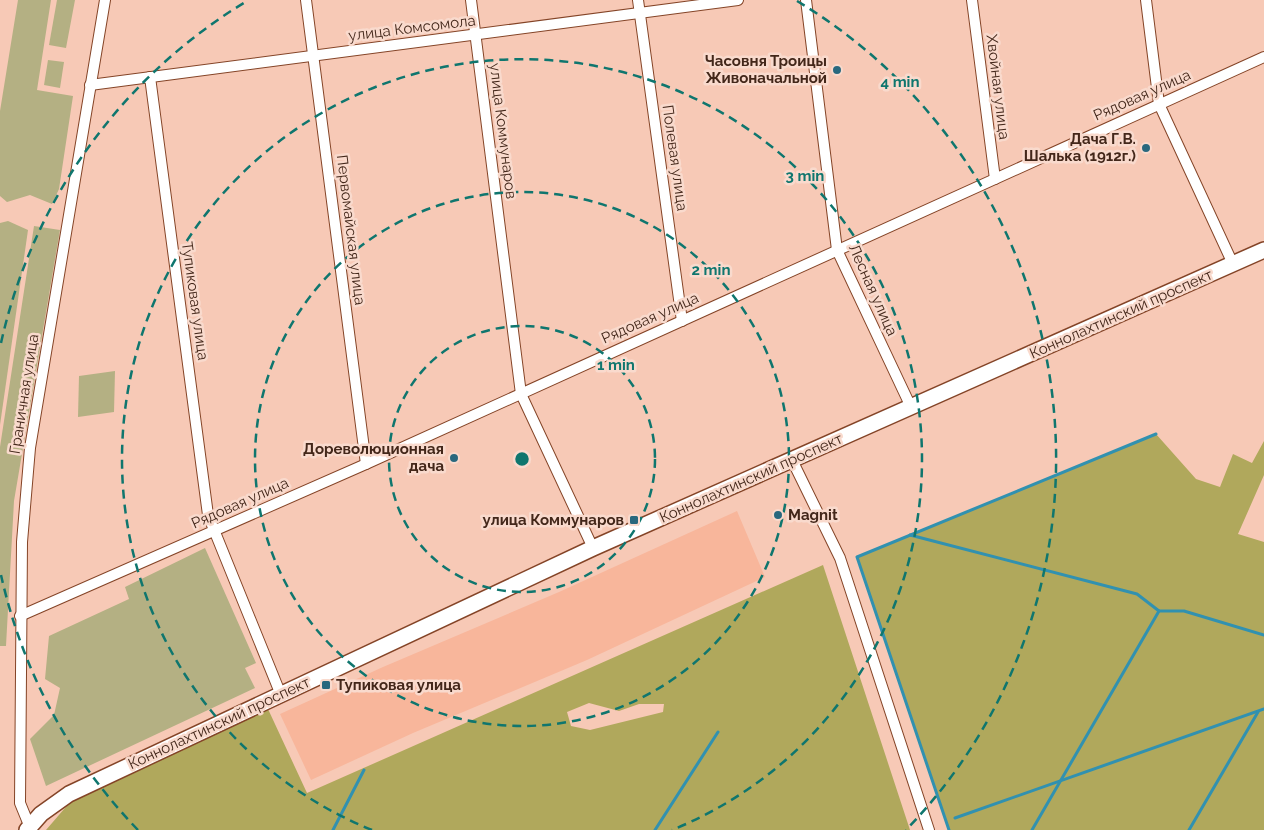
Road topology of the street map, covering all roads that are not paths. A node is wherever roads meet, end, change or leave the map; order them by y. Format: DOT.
graph roads {
  1 [pos="104,0"];
  2 [pos="306,0"];
  3 [pos="472,0"];
  4 [pos="638,0"];
  5 [pos="738,0"];
  6 [pos="806,0"];
  7 [pos="972,0"];
  8 [pos="1146,0"];
  9 [pos="639,13"];
  10 [pos="476,34"];
  11 [pos="313,56"];
  12 [pos="1264,57"];
  13 [pos="150,77"];
  14 [pos="90,85"];
  15 [pos="1159,104"];
  16 [pos="995,179"];
  17 [pos="837,250"];
  18 [pos="1264,250"];
  19 [pos="1233,264"];
  20 [pos="682,321"];
  21 [pos="521,394"];
  22 [pos="910,407"];
  23 [pos="792,460"];
  24 [pos="366,464"];
  25 [pos="213,530"];
  26 [pos="593,548"];
  27 [pos="20,616"];
  28 [pos="281,695"];
  29 [pos="28,828"];
  30 [pos="929,830"];
  1 -- 14 [label="street, Граничная улица"];
  2 -- 11 [label="street, Первомайская улица"];
  3 -- 10 [label="street, улица Коммунаров"];
  4 -- 9 [label="street, Полевая улица"];
  5 -- 9 [label="street, улица Комсомола"];
  6 -- 17 [label="street, Лесная улица"];
  7 -- 16 [label="street, Хвойная улица"];
  8 -- 15 [label="street"];
  9 -- 10 [label="street, улица Комсомола"];
  9 -- 20 [label="street, Полевая улица"];
  10 -- 11 [label="street, улица Комсомола"];
  10 -- 21 [label="street, улица Коммунаров"];
  11 -- 13 [label="street, улица Комсомола"];
  11 -- 24 [label="street, Первомайская улица"];
  12 -- 15 [label="street, Рядовая улица"];
  13 -- 14 [label="street, улица Комсомола"];
  13 -- 25 [label="street, Тупиковая улица"];
  14 -- 27 [label="street, Граничная улица"];
  15 -- 16 [label="street, Рядовая улица"];
  15 -- 19 [label="street"];
  16 -- 17 [label="street, Рядовая улица"];
  17 -- 20 [label="street, Рядовая улица"];
  17 -- 22 [label="street, Лесная улица"];
  18 -- 19 [label="main road, Коннолахтинский проспект"];
  19 -- 22 [label="main road, Коннолахтинский проспект"];
  20 -- 21 [label="street, Рядовая улица"];
  21 -- 24 [label="street, Рядовая улица"];
  21 -- 26 [label="street, улица Коммунаров"];
  22 -- 23 [label="main road, Коннолахтинский проспект"];
  23 -- 26 [label="main road, Коннолахтинский проспект"];
  23 -- 30 [label="street"];
  24 -- 25 [label="street, Рядовая улица"];
  25 -- 27 [label="street, Рядовая улица"];
  25 -- 28 [label="street, Тупиковая улица"];
  26 -- 28 [label="main road, Коннолахтинский проспект"];
  27 -- 29 [label="street, Граничная улица"];
  28 -- 29 [label="main road, Коннолахтинский проспект"];
}
